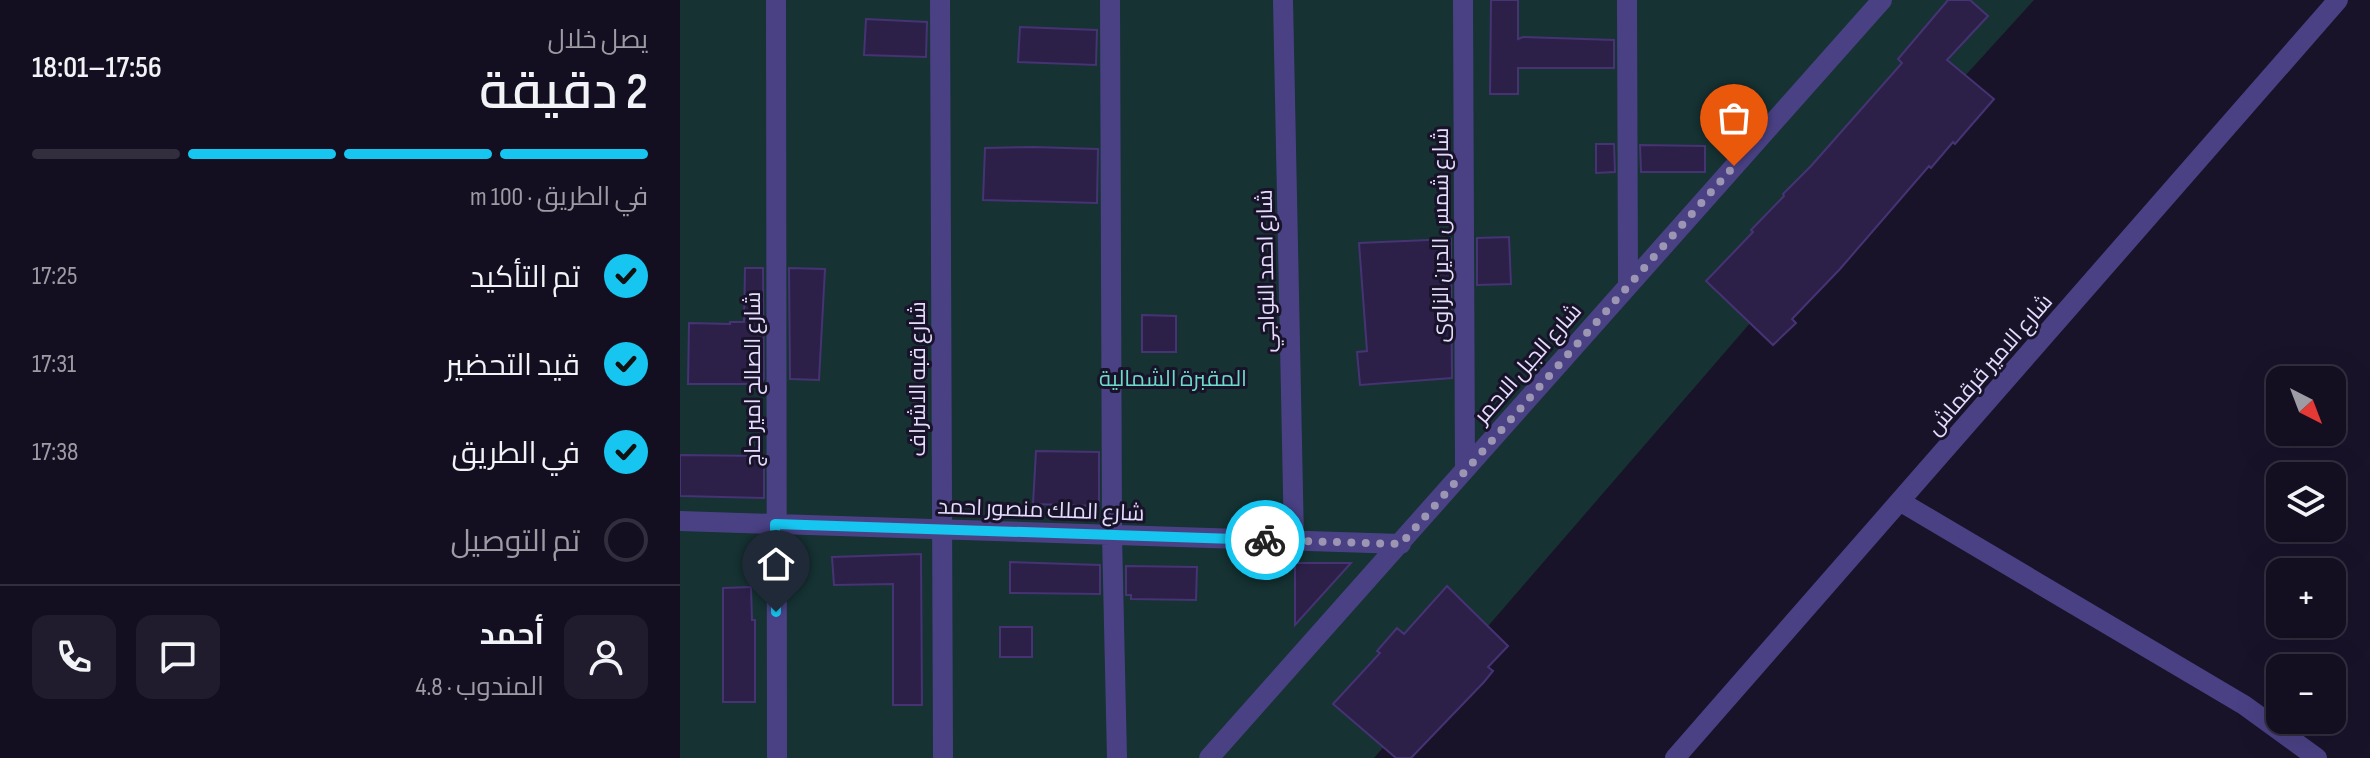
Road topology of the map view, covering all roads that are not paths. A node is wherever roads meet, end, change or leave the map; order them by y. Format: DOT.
graph roads {
  1 [pos="776,0"];
  2 [pos="940,0"];
  3 [pos="1110,0"];
  4 [pos="1283,0"];
  5 [pos="1463,0"];
  6 [pos="1627,0"];
  7 [pos="1882,0"];
  8 [pos="2338,0"];
  9 [pos="1628,285"];
  10 [pos="1465,469"];
  11 [pos="1901,502"];
  12 [pos="680,521"];
  13 [pos="775,524"];
  14 [pos="942,529"];
  15 [pos="1112,535"];
  16 [pos="1294,541"];
  17 [pos="1401,544"];
  18 [pos="777,758"];
  19 [pos="943,758"];
  20 [pos="1117,758"];
  21 [pos="1209,758"];
  22 [pos="1675,758"];
  23 [pos="2317,758"];
  1 -- 13 [label="street, شارع الصالح امير حاج"];
  2 -- 14 [label="street, شارع قبه الاشراف"];
  3 -- 15 [label="street"];
  4 -- 16 [label="street, شارع احمد النواجي"];
  5 -- 10 [label="street, شارع شمس الدين الزاوى"];
  6 -- 9 [label="street"];
  7 -- 9 [label="street, شارع الجبل الاحمر"];
  8 -- 11 [label="street, شارع الامير قرقماش"];
  9 -- 10 [label="street, شارع الجبل الاحمر"];
  10 -- 17 [label="street, شارع الجبل الاحمر"];
  11 -- 22 [label="street, شارع الامير قرقماش"];
  11 -- 23 [label="street"];
  12 -- 13 [label="street, شارع الملك منصور احمد"];
  13 -- 14 [label="street, شارع الملك منصور احمد"];
  13 -- 18 [label="street, شارع الصالح امير حاج"];
  14 -- 15 [label="street, شارع الملك منصور احمد"];
  14 -- 19 [label="street, شارع قبه الاشراف"];
  15 -- 16 [label="street, شارع الملك منصور احمد"];
  15 -- 20 [label="street"];
  16 -- 17 [label="street, شارع الملك منصور احمد"];
  17 -- 21 [label="street, شارع الجبل الاحمر"];
}
